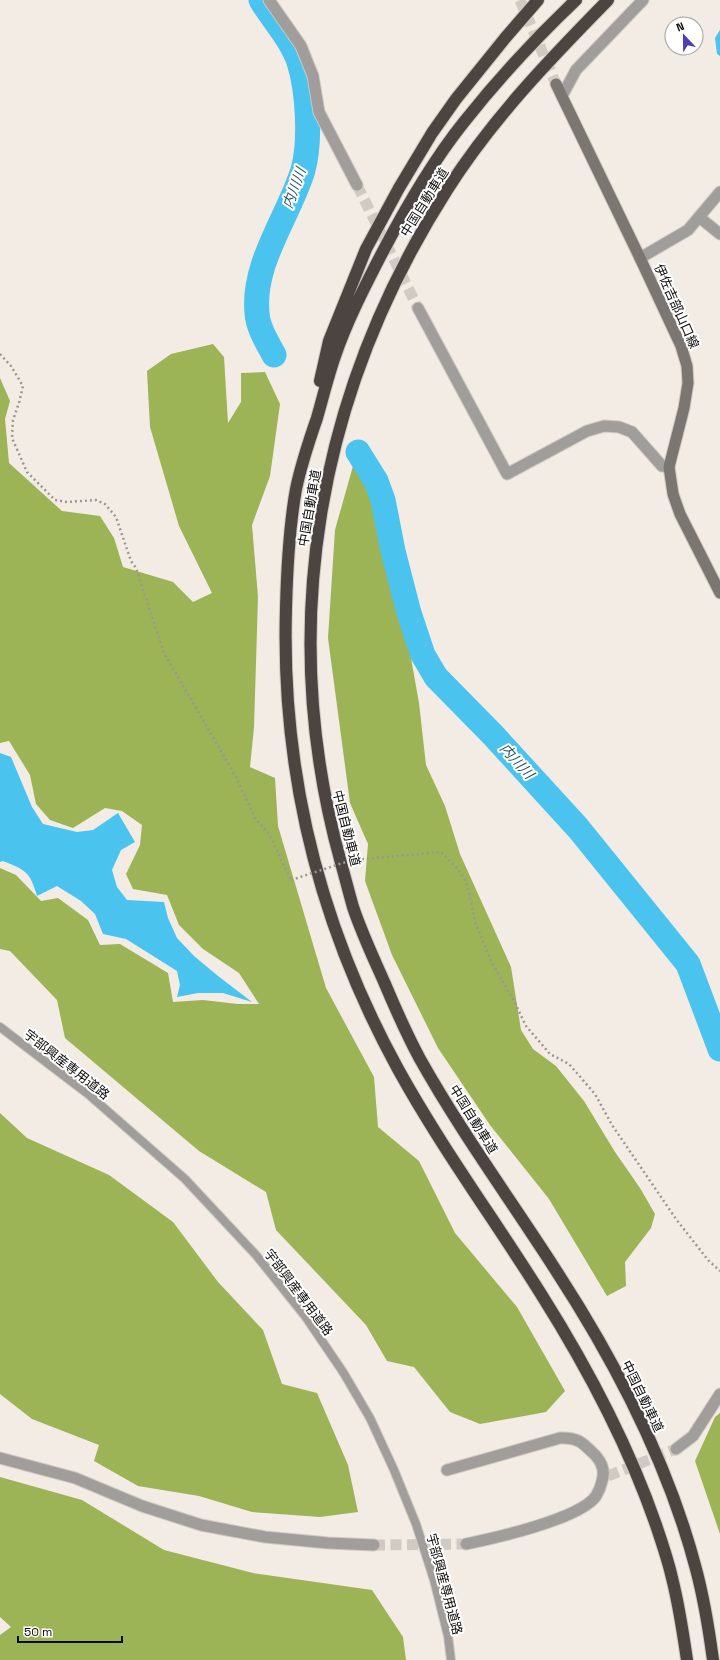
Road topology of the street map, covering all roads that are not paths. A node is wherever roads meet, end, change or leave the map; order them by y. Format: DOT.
graph roads {
  1 [pos="269,0"];
  2 [pos="538,0"];
  3 [pos="576,0"];
  4 [pos="608,0"];
  5 [pos="643,0"];
  6 [pos="556,84"];
  7 [pos="562,96"];
  8 [pos="357,184"];
  9 [pos="720,192"];
  10 [pos="699,217"];
  11 [pos="720,234"];
  12 [pos="640,258"];
  13 [pos="418,308"];
  14 [pos="302,467"];
  15 [pos="669,467"];
  16 [pos="720,593"];
  17 [pos="0,1027"];
  18 [pos="720,1394"];
  19 [pos="676,1449"];
  20 [pos="0,1458"];
  21 [pos="447,1470"];
  22 [pos="466,1544"];
  23 [pos="374,1545"];
  24 [pos="451,1660"];
  25 [pos="687,1660"];
  26 [pos="713,1660"];
  1 -- 8 [label="street"];
  2 -- 14 [label="highway"];
  3 -- 14 [label="highway, 中国自動車道"];
  4 -- 26 [label="highway, 中国自動車道"];
  5 -- 7 [label="street"];
  6 -- 7 [label="main road, 伊佐吉部山口線"];
  7 -- 12 [label="main road, 伊佐吉部山口線"];
  9 -- 10 [label="street"];
  10 -- 11 [label="street"];
  10 -- 12 [label="street"];
  12 -- 15 [label="main road, 伊佐吉部山口線"];
  13 -- 15 [label="street"];
  14 -- 25 [label="highway, 中国自動車道"];
  15 -- 16 [label="main road, 伊佐吉部山口線"];
  17 -- 24 [label="lane, 宇部興産専用道路"];
  18 -- 19 [label="street"];
  20 -- 23 [label="street"];
  21 -- 22 [label="street"];
}
